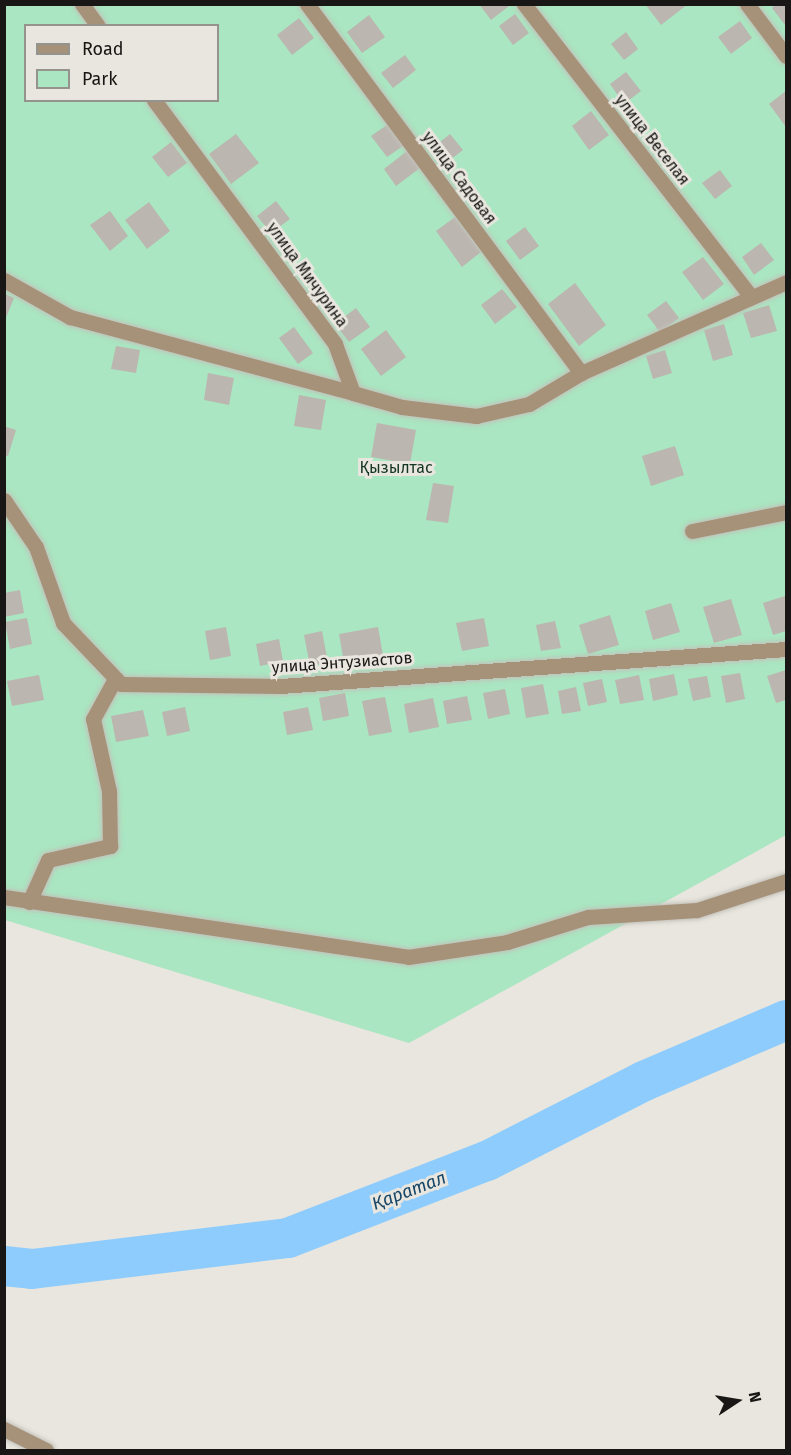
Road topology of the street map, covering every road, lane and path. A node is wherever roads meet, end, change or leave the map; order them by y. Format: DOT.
graph roads {
  1 [pos="82,4"];
  2 [pos="307,4"];
  3 [pos="524,4"];
  4 [pos="747,4"];
  5 [pos="97,24"];
  6 [pos="786,56"];
  7 [pos="155,102"];
  8 [pos="4,279"];
  9 [pos="786,282"];
  10 [pos="751,297"];
  11 [pos="582,373"];
  12 [pos="353,393"];
  13 [pos="4,500"];
  14 [pos="786,512"];
  15 [pos="692,531"];
  16 [pos="786,649"];
  17 [pos="115,679"];
  18 [pos="786,881"];
  19 [pos="4,897"];
  20 [pos="29,902"];
  21 [pos="4,1429"];
  22 [pos="46,1450"];
  1 -- 5 [label="street"];
  2 -- 11 [label="street, улица Садовая"];
  3 -- 10 [label="street, улица Веселая"];
  4 -- 6 [label="street"];
  7 -- 12 [label="street, улица Мичурина"];
  8 -- 12 [label="street"];
  9 -- 10 [label="street"];
  10 -- 11 [label="street"];
  11 -- 12 [label="street"];
  13 -- 17 [label="street"];
  14 -- 15 [label="street"];
  16 -- 17 [label="street, улица Энтузиастов"];
  17 -- 20 [label="street"];
  18 -- 20 [label="street"];
  19 -- 20 [label="street"];
  21 -- 22 [label="street"];
}
